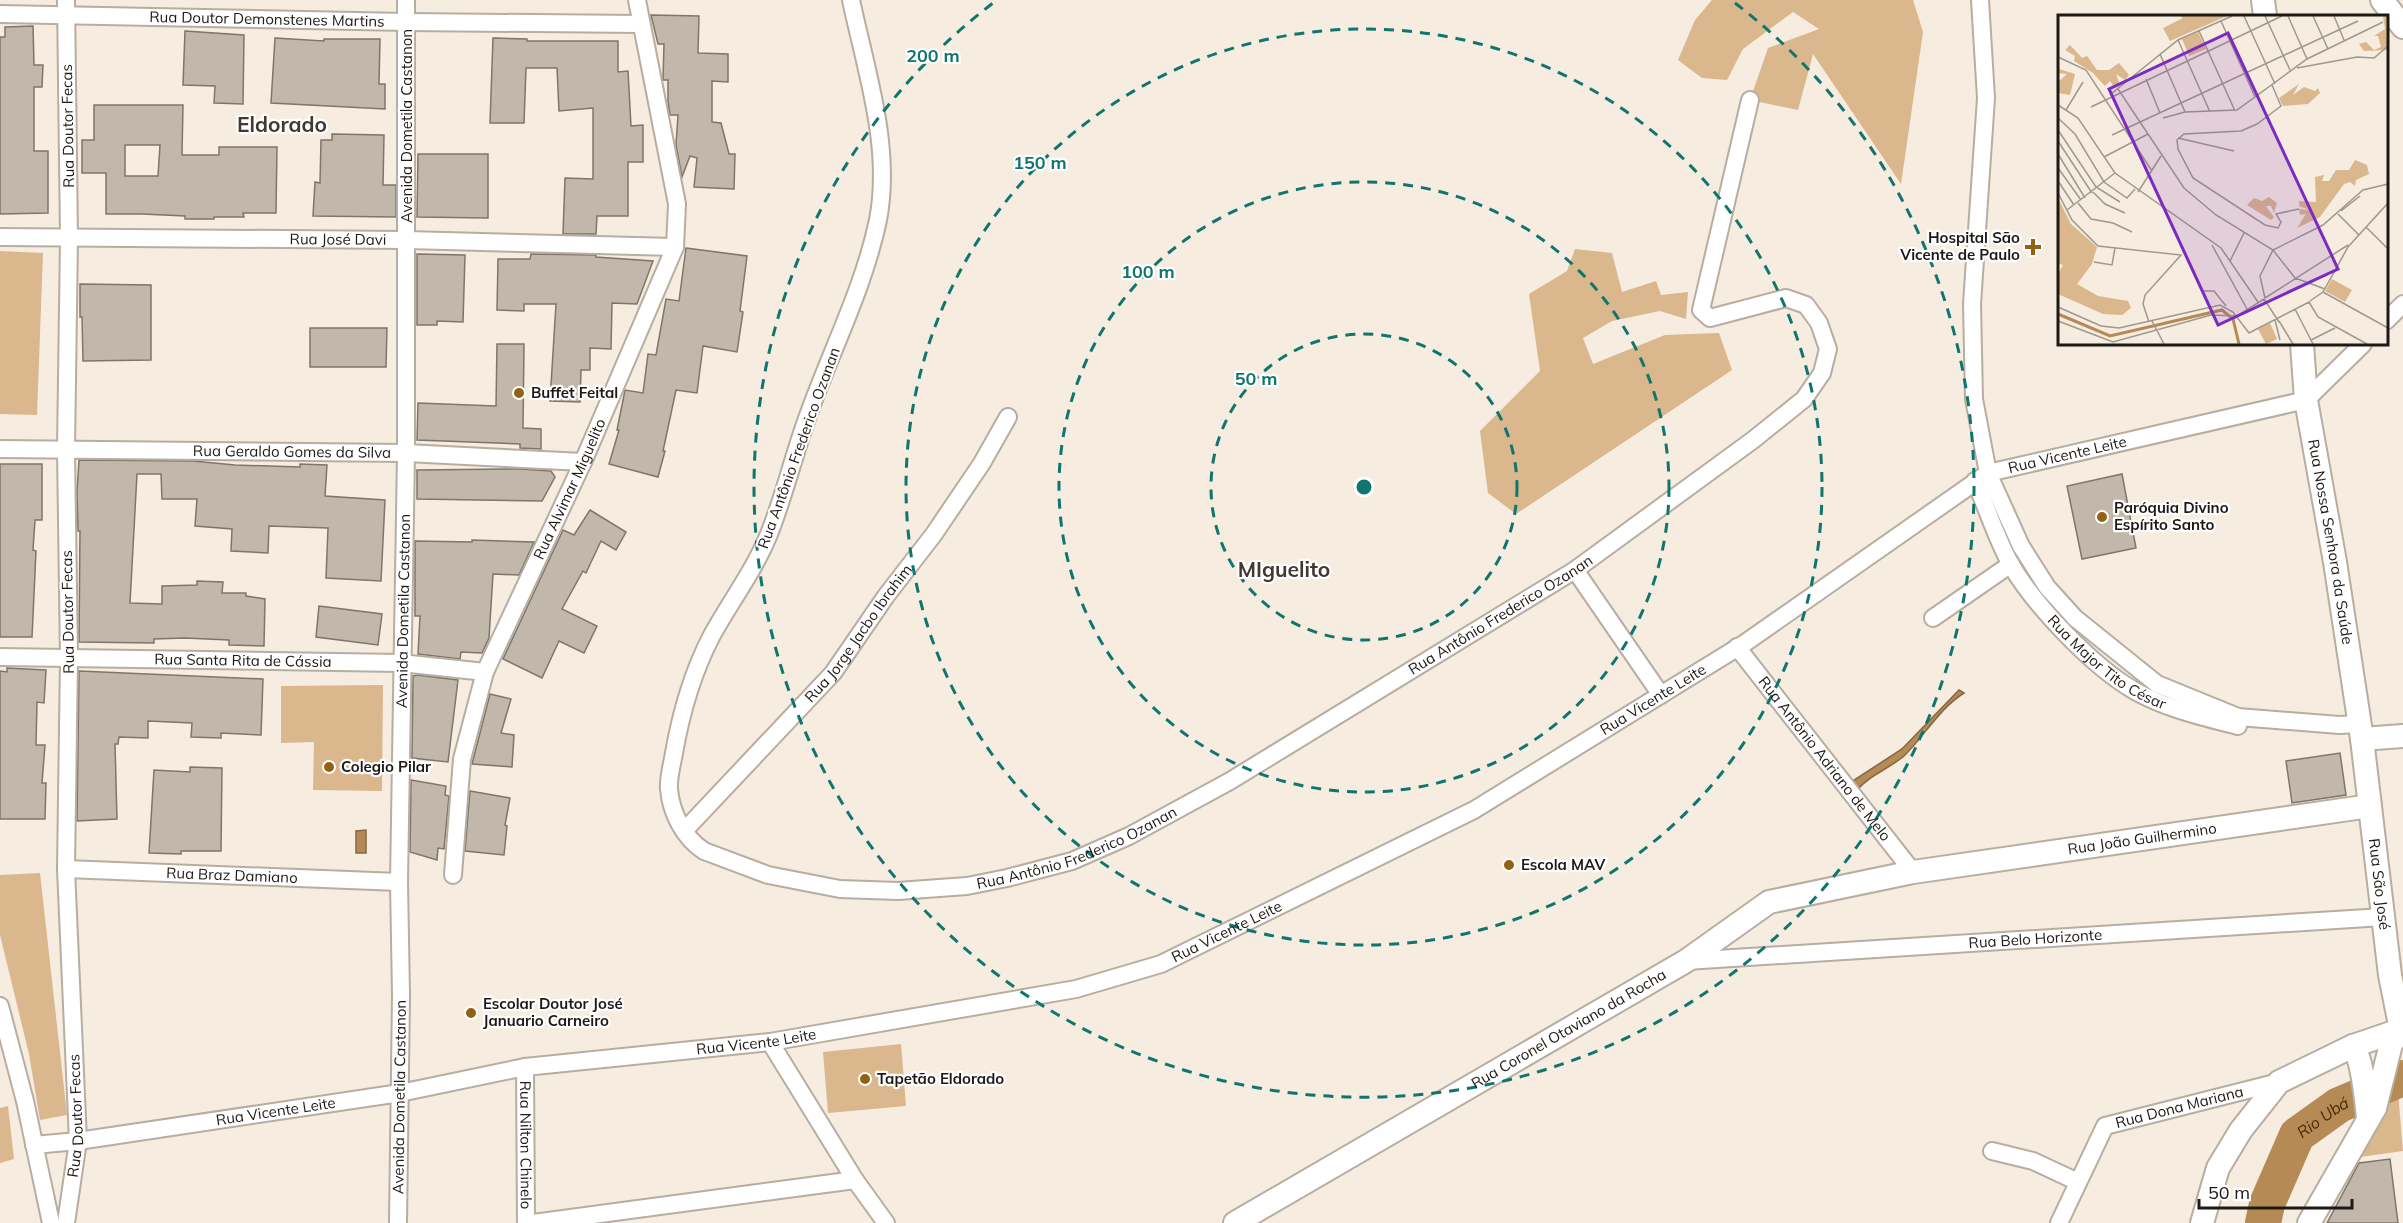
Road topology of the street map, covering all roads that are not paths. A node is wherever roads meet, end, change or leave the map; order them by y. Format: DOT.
graph roads {
  1 [pos="406,0"];
  2 [pos="637,0"];
  3 [pos="850,0"];
  4 [pos="1980,0"];
  5 [pos="2263,0"];
  6 [pos="2382,0"];
  7 [pos="66,7"];
  8 [pos="0,14"];
  9 [pos="2265,15"];
  10 [pos="406,22"];
  11 [pos="641,24"];
  12 [pos="2403,27"];
  13 [pos="1750,100"];
  14 [pos="0,237"];
  15 [pos="69,238"];
  16 [pos="407,240"];
  17 [pos="675,247"];
  18 [pos="2403,304"];
  19 [pos="2388,319"];
  20 [pos="2302,345"];
  21 [pos="2362,345"];
  22 [pos="2306,400"];
  23 [pos="1008,417"];
  24 [pos="0,449"];
  25 [pos="66,450"];
  26 [pos="406,453"];
  27 [pos="584,462"];
  28 [pos="1981,477"];
  29 [pos="2011,564"];
  30 [pos="1575,570"];
  31 [pos="1932,618"];
  32 [pos="1737,647"];
  33 [pos="0,657"];
  34 [pos="69,658"];
  35 [pos="401,663"];
  36 [pos="485,672"];
  37 [pos="1661,695"];
  38 [pos="2317,723"];
  39 [pos="2360,732"];
  40 [pos="2403,736"];
  41 [pos="2370,806"];
  42 [pos="684,831"];
  43 [pos="66,868"];
  44 [pos="1913,872"];
  45 [pos="453,875"];
  46 [pos="399,882"];
  47 [pos="2383,917"];
  48 [pos="1686,961"];
  49 [pos="0,1006"];
  50 [pos="2402,1029"];
  51 [pos="770,1042"];
  52 [pos="2353,1046"];
  53 [pos="525,1067"];
  54 [pos="2278,1083"];
  55 [pos="400,1093"];
  56 [pos="2370,1114"];
  57 [pos="78,1141"];
  58 [pos="34,1145"];
  59 [pos="1992,1151"];
  60 [pos="855,1180"];
  61 [pos="2078,1182"];
  62 [pos="51,1223"];
  63 [pos="66,1223"];
  64 [pos="398,1223"];
  65 [pos="526,1223"];
  66 [pos="533,1223"];
  67 [pos="886,1223"];
  68 [pos="1235,1223"];
  69 [pos="2059,1223"];
  70 [pos="2202,1223"];
  71 [pos="2309,1223"];
  1 -- 10 [label="street, Avenida Dometila Castanon"];
  2 -- 11 [label="street, Rua Alvimar Miguelito"];
  3 -- 42 [label="street, Rua Antônio Frederico Ozanan"];
  4 -- 28 [label="street"];
  5 -- 9 [label="street"];
  6 -- 12 [label="street"];
  7 -- 8 [label="street, Rua Doutor Demonstenes Martins"];
  7 -- 10 [label="street, Rua Doutor Demonstenes Martins"];
  7 -- 15 [label="street, Rua Doutor Fecas"];
  10 -- 11 [label="street, Rua Doutor Demonstenes Martins"];
  10 -- 16 [label="street, Avenida Dometila Castanon"];
  11 -- 17 [label="street, Rua Alvimar Miguelito"];
  13 -- 30 [label="street, Rua Antônio Frederico Ozanan"];
  14 -- 15 [label="street, Rua José Davi"];
  15 -- 16 [label="street, Rua José Davi"];
  15 -- 25 [label="street, Rua Doutor Fecas"];
  16 -- 17 [label="street, Rua José Davi"];
  16 -- 26 [label="street, Avenida Dometila Castanon"];
  17 -- 27 [label="street, Rua Alvimar Miguelito"];
  18 -- 19 [label="street"];
  20 -- 22 [label="street, Rua Nossa Senhora da Saúde"];
  21 -- 22 [label="street"];
  22 -- 28 [label="street, Rua Vicente Leite"];
  22 -- 39 [label="street, Rua Nossa Senhora da Saúde"];
  23 -- 42 [label="street, Rua Jorge Jacbo Ibrahim"];
  24 -- 25 [label="street, Rua Geraldo Gomes da Silva"];
  25 -- 26 [label="street, Rua Geraldo Gomes da Silva"];
  25 -- 34 [label="street, Rua Doutor Fecas"];
  26 -- 27 [label="street, Rua Geraldo Gomes da Silva"];
  26 -- 35 [label="street, Avenida Dometila Castanon"];
  27 -- 36 [label="street, Rua Alvimar Miguelito"];
  28 -- 29 [label="street, Rua Major Tito César"];
  28 -- 32 [label="street, Rua Vicente Leite"];
  28 -- 38 [label="street"];
  29 -- 31 [label="street"];
  29 -- 38 [label="street, Rua Major Tito César"];
  30 -- 37 [label="street"];
  30 -- 42 [label="street, Rua Antônio Frederico Ozanan"];
  32 -- 37 [label="street, Rua Vicente Leite"];
  32 -- 44 [label="street, Rua Antônio Adriano de Melo"];
  33 -- 34 [label="street, Rua Santa Rita de Cássia"];
  34 -- 35 [label="street, Rua Santa Rita de Cássia"];
  34 -- 43 [label="street, Rua Doutor Fecas"];
  35 -- 36 [label="street, Rua Santa Rita de Cássia"];
  35 -- 46 [label="street, Avenida Dometila Castanon"];
  36 -- 45 [label="street, Rua Alvimar Miguelito"];
  37 -- 51 [label="street, Rua Vicente Leite"];
  38 -- 39 [label="street"];
  39 -- 40 [label="street"];
  39 -- 41 [label="street, Rua São José"];
  41 -- 44 [label="street, Rua João Guilhermino"];
  41 -- 47 [label="street, Rua São José"];
  43 -- 46 [label="street, Rua Braz Damiano"];
  43 -- 57 [label="street, Rua Doutor Fecas"];
  44 -- 48 [label="street, Rua Coronel Otaviano da Rocha"];
  46 -- 55 [label="street, Avenida Dometila Castanon"];
  47 -- 48 [label="street, Rua Belo Horizonte"];
  47 -- 50 [label="street, Rua São José"];
  48 -- 68 [label="street, Rua Coronel Otaviano da Rocha"];
  49 -- 58 [label="street"];
  50 -- 52 [label="street"];
  50 -- 56 [label="street"];
  51 -- 53 [label="street, Rua Vicente Leite"];
  51 -- 60 [label="street"];
  52 -- 54 [label="street"];
  52 -- 56 [label="street"];
  53 -- 55 [label="street, Rua Vicente Leite"];
  53 -- 65 [label="street, Rua Nilton Chinelo"];
  54 -- 61 [label="street, Rua Dona Mariana"];
  54 -- 70 [label="street"];
  55 -- 57 [label="street, Rua Vicente Leite"];
  55 -- 64 [label="street, Avenida Dometila Castanon"];
  56 -- 71 [label="street"];
  57 -- 58 [label="street, Rua Vicente Leite"];
  57 -- 63 [label="street, Rua Doutor Fecas"];
  58 -- 62 [label="street"];
  59 -- 61 [label="street"];
  60 -- 66 [label="street"];
  60 -- 67 [label="street"];
  61 -- 69 [label="street, Rua Dona Mariana"];
}
